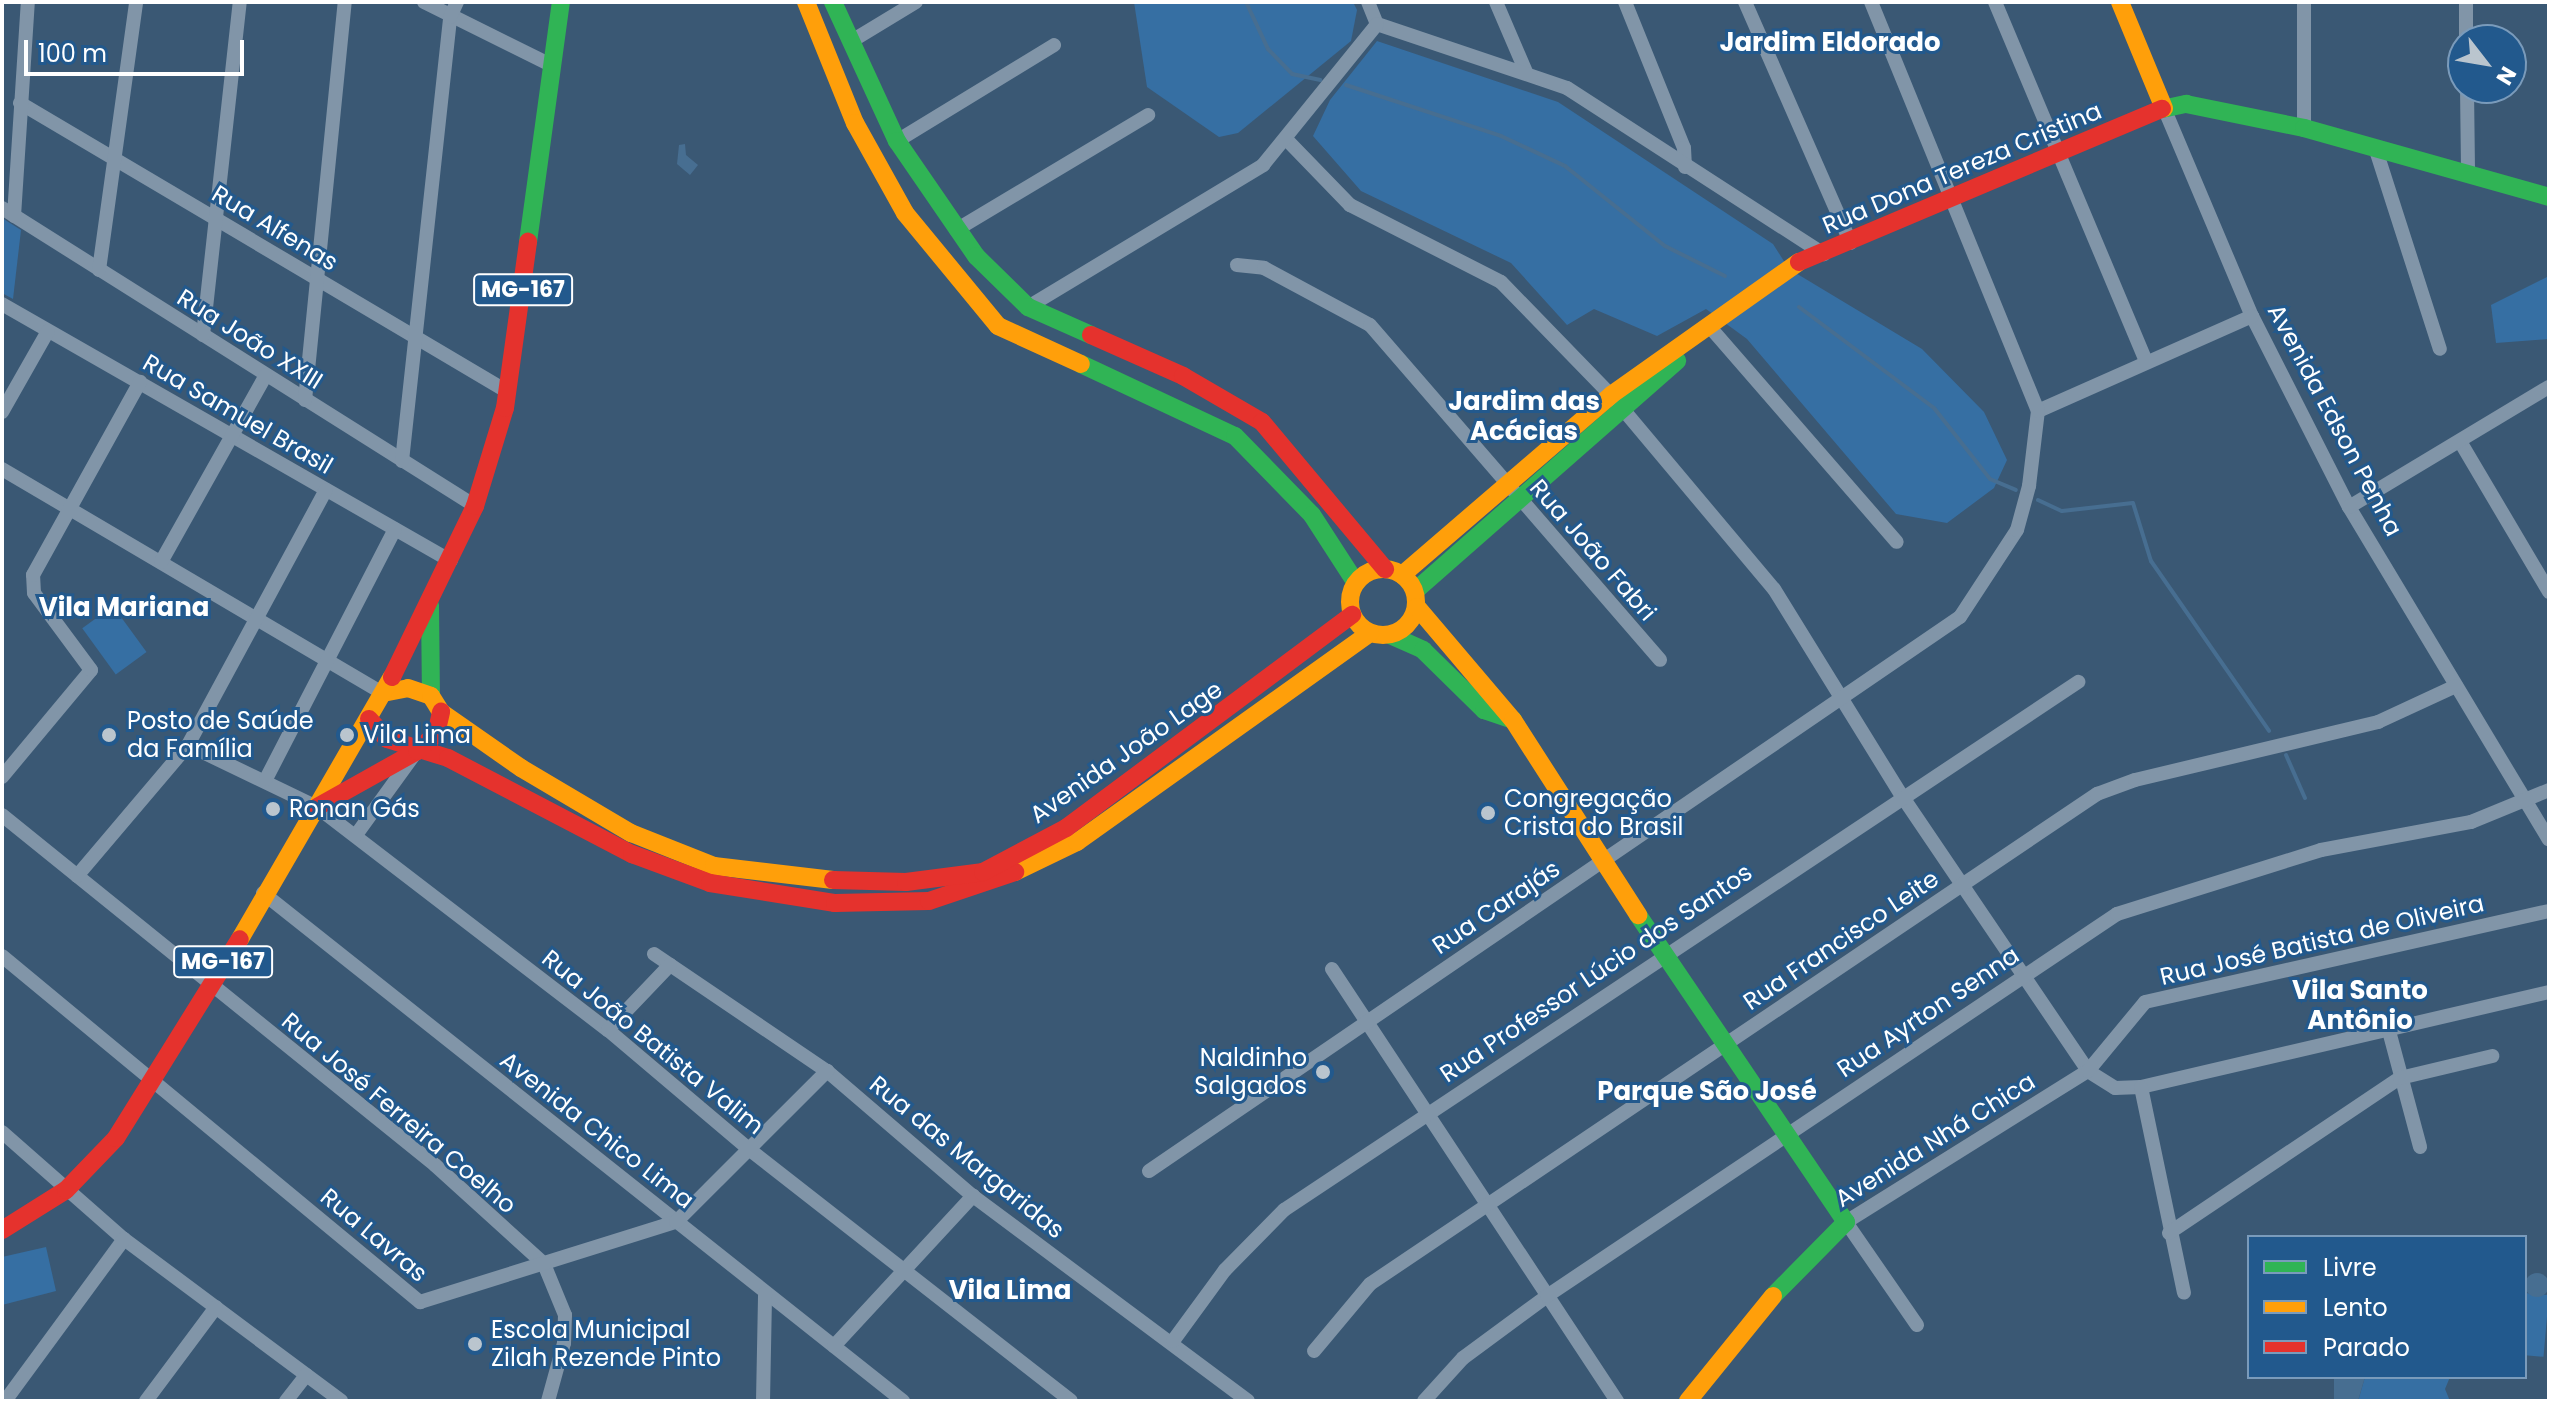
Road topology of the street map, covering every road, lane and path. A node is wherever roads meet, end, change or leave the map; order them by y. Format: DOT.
graph roads {
  1 [pos="28,2"];
  2 [pos="136,2"];
  3 [pos="240,2"];
  4 [pos="345,2"];
  5 [pos="424,2"];
  6 [pos="457,2"];
  7 [pos="561,2"];
  8 [pos="806,2"];
  9 [pos="833,2"];
  10 [pos="916,2"];
  11 [pos="1368,2"];
  12 [pos="1496,2"];
  13 [pos="1625,2"];
  14 [pos="1745,2"];
  15 [pos="1871,2"];
  16 [pos="1995,2"];
  17 [pos="2120,2"];
  18 [pos="2304,2"];
  19 [pos="2466,2"];
  20 [pos="450,17"];
  21 [pos="1377,24"];
  22 [pos="2466,24"];
  23 [pos="850,42"];
  24 [pos="1054,45"];
  25 [pos="549,64"];
  26 [pos="1526,72"];
  27 [pos="20,103"];
  28 [pos="2467,104"];
  29 [pos="2164,108"];
  30 [pos="1148,115"];
  31 [pos="2304,128"];
  32 [pos="1287,140"];
  33 [pos="897,141"];
  34 [pos="2375,147"];
  35 [pos="2063,155"];
  36 [pos="114,159"];
  37 [pos="1685,167"];
  38 [pos="2468,174"];
  39 [pos="2549,197"];
  40 [pos="1955,199"];
  41 [pos="8,212"];
  42 [pos="216,218"];
  43 [pos="956,230"];
  44 [pos="1851,243"];
  45 [pos="1824,254"];
  46 [pos="1237,265"];
  47 [pos="99,270"];
  48 [pos="317,278"];
  49 [pos="2,304"];
  50 [pos="1028,307"];
  51 [pos="2252,316"];
  52 [pos="1709,326"];
  53 [pos="48,331"];
  54 [pos="203,335"];
  55 [pos="416,337"];
  56 [pos="2440,349"];
  57 [pos="2146,362"];
  58 [pos="266,375"];
  59 [pos="140,382"];
  60 [pos="2549,387"];
  61 [pos="508,392"];
  62 [pos="305,400"];
  63 [pos="1616,401"];
  64 [pos="2038,411"];
  65 [pos="2,412"];
  66 [pos="232,435"];
  67 [pos="2461,443"];
  68 [pos="402,461"];
  69 [pos="2,469"];
  70 [pos="326,490"];
  71 [pos="1513,491"];
  72 [pos="475,506"];
  73 [pos="68,507"];
  74 [pos="2349,507"];
  75 [pos="395,529"];
  76 [pos="1897,542"];
  77 [pos="451,561"];
  78 [pos="161,562"];
  79 [pos="1394,572"];
  80 [pos="1356,583"];
  81 [pos="2549,592"];
  82 [pos="1416,599"];
  83 [pos="430,602"];
  84 [pos="1352,615"];
  85 [pos="257,618"];
  86 [pos="1370,633"];
  87 [pos="1390,635"];
  88 [pos="327,659"];
  89 [pos="1660,660"];
  90 [pos="2078,682"];
  91 [pos="2456,686"];
  92 [pos="383,693"];
  93 [pos="431,696"];
  94 [pos="1841,701"];
  95 [pos="441,712"];
  96 [pos="369,719"];
  97 [pos="1513,720"];
  98 [pos="188,745"];
  99 [pos="417,751"];
  100 [pos="2,777"];
  101 [pos="266,779"];
  102 [pos="2549,790"];
  103 [pos="1902,796"];
  104 [pos="2527,802"];
  105 [pos="317,807"];
  106 [pos="2,815"];
  107 [pos="356,835"];
  108 [pos="2549,840"];
  109 [pos="1603,862"];
  110 [pos="77,876"];
  111 [pos="1962,886"];
  112 [pos="263,893"];
  113 [pos="2549,911"];
  114 [pos="654,954"];
  115 [pos="1663,954"];
  116 [pos="2,956"];
  117 [pos="670,965"];
  118 [pos="1332,969"];
  119 [pos="2022,975"];
  120 [pos="209,986"];
  121 [pos="2549,992"];
  122 [pos="1366,1022"];
  123 [pos="608,1030"];
  124 [pos="2389,1031"];
  125 [pos="1724,1044"];
  126 [pos="2492,1056"];
  127 [pos="827,1071"];
  128 [pos="2088,1071"];
  129 [pos="2400,1078"];
  130 [pos="156,1081"];
  131 [pos="2141,1087"];
  132 [pos="1426,1112"];
  133 [pos="2,1132"];
  134 [pos="1786,1136"];
  135 [pos="2420,1147"];
  136 [pos="750,1150"];
  137 [pos="1149,1171"];
  138 [pos="66,1190"];
  139 [pos="973,1196"];
  140 [pos="1486,1203"];
  141 [pos="676,1222"];
  142 [pos="1846,1222"];
  143 [pos="2,1230"];
  144 [pos="2169,1233"];
  145 [pos="124,1239"];
  146 [pos="544,1264"];
  147 [pos="903,1271"];
  148 [pos="765,1293"];
  149 [pos="2184,1293"];
  150 [pos="1547,1296"];
  151 [pos="216,1307"];
  152 [pos="1917,1325"];
  153 [pos="1173,1341"];
  154 [pos="834,1346"];
  155 [pos="1314,1351"];
  156 [pos="306,1375"];
  157 [pos="5,1401"];
  158 [pos="146,1401"];
  159 [pos="286,1401"];
  160 [pos="341,1401"];
  161 [pos="548,1401"];
  162 [pos="763,1401"];
  163 [pos="903,1401"];
  164 [pos="1071,1401"];
  165 [pos="1248,1401"];
  166 [pos="1424,1401"];
  167 [pos="1617,1401"];
  168 [pos="1688,1401"];
  1 -- 27 [label="street"];
  2 -- 36 [label="street"];
  3 -- 42 [label="street"];
  4 -- 48 [label="street"];
  5 -- 20 [label="street"];
  6 -- 20 [label="street"];
  7 -- 25 [label="street, MG-167"];
  8 -- 80 [label="street"];
  9 -- 23 [label="street"];
  10 -- 23 [label="street"];
  11 -- 21 [label="street"];
  12 -- 26 [label="street"];
  13 -- 37 [label="street"];
  14 -- 44 [label="street"];
  15 -- 40 [label="street"];
  16 -- 35 [label="street"];
  17 -- 29 [label="street, Avenida Edson Penha"];
  18 -- 31 [label="street"];
  19 -- 22 [label="street"];
  20 -- 25 [label="street"];
  20 -- 55 [label="street"];
  21 -- 26 [label="street, Rua Dona Tereza Cristina"];
  21 -- 32 [label="street"];
  23 -- 33 [label="street"];
  24 -- 33 [label="street"];
  25 -- 61 [label="street, MG-167"];
  26 -- 37 [label="street, Rua Dona Tereza Cristina"];
  27 -- 36 [label="street, Rua Alfenas"];
  27 -- 41 [label="street"];
  28 -- 38 [label="street"];
  29 -- 31 [label="street"];
  29 -- 35 [label="street, Rua Dona Tereza Cristina"];
  29 -- 51 [label="street, Avenida Edson Penha"];
  30 -- 43 [label="street"];
  31 -- 34 [label="street"];
  32 -- 50 [label="street"];
  32 -- 63 [label="street"];
  33 -- 43 [label="street"];
  34 -- 38 [label="street"];
  34 -- 56 [label="street"];
  35 -- 40 [label="street, Rua Dona Tereza Cristina"];
  35 -- 57 [label="street"];
  36 -- 42 [label="street, Rua Alfenas"];
  36 -- 47 [label="street"];
  37 -- 45 [label="street, Rua Dona Tereza Cristina"];
  38 -- 39 [label="street"];
  40 -- 44 [label="street, Rua Dona Tereza Cristina"];
  40 -- 64 [label="street"];
  41 -- 47 [label="street, Rua João XXIII"];
  42 -- 48 [label="street, Rua Alfenas"];
  42 -- 54 [label="street"];
  43 -- 50 [label="street"];
  44 -- 45 [label="street, Rua Dona Tereza Cristina"];
  45 -- 52 [label="street"];
  46 -- 71 [label="street, Rua João Fabri"];
  47 -- 54 [label="street, Rua João XXIII"];
  48 -- 55 [label="street, Rua Alfenas"];
  48 -- 62 [label="street"];
  49 -- 53 [label="street, Rua Samuel Brasil"];
  50 -- 79 [label="street"];
  51 -- 57 [label="street"];
  51 -- 74 [label="street, Avenida Edson Penha"];
  52 -- 63 [label="street"];
  52 -- 76 [label="street"];
  53 -- 59 [label="street, Rua Samuel Brasil"];
  53 -- 65 [label="street"];
  54 -- 58 [label="street, Rua João XXIII"];
  55 -- 61 [label="street, Rua Alfenas"];
  55 -- 68 [label="street"];
  57 -- 64 [label="street"];
  58 -- 62 [label="street, Rua João XXIII"];
  58 -- 66 [label="street"];
  59 -- 66 [label="street, Rua Samuel Brasil"];
  59 -- 73 [label="street"];
  60 -- 67 [label="street"];
  61 -- 72 [label="street, MG-167"];
  62 -- 68 [label="street, Rua João XXIII"];
  63 -- 71 [label="street"];
  63 -- 94 [label="street"];
  64 -- 94 [label="street, Rua Carajás"];
  66 -- 70 [label="street, Rua Samuel Brasil"];
  66 -- 78 [label="street"];
  67 -- 74 [label="street"];
  67 -- 81 [label="street"];
  68 -- 72 [label="street, Rua João XXIII"];
  69 -- 73 [label="street"];
  70 -- 75 [label="street, Rua Samuel Brasil"];
  70 -- 85 [label="street"];
  71 -- 79 [label="street"];
  71 -- 82 [label="street"];
  71 -- 89 [label="street, Rua João Fabri"];
  72 -- 77 [label="street, MG-167"];
  73 -- 78 [label="street"];
  73 -- 100 [label="street"];
  74 -- 91 [label="street, Avenida Edson Penha"];
  75 -- 77 [label="street, Rua Samuel Brasil"];
  75 -- 88 [label="street"];
  77 -- 83 [label="street, MG-167"];
  78 -- 85 [label="street"];
  79 -- 80 [label="street"];
  79 -- 82 [label="street"];
  80 -- 84 [label="street"];
  82 -- 87 [label="street"];
  82 -- 97 [label="street"];
  83 -- 92 [label="street, MG-167"];
  83 -- 93 [label="street"];
  84 -- 86 [label="street"];
  84 -- 95 [label="street, Avenida João Lage"];
  85 -- 88 [label="street"];
  85 -- 98 [label="street"];
  86 -- 87 [label="street"];
  86 -- 99 [label="street, Avenida João Lage"];
  87 -- 97 [label="street"];
  88 -- 92 [label="street"];
  88 -- 101 [label="street"];
  90 -- 103 [label="street, Rua Professor Lúcio dos Santos"];
  91 -- 104 [label="street, Avenida Edson Penha"];
  91 -- 111 [label="street, Rua Francisco Leite"];
  92 -- 93 [label="street"];
  92 -- 96 [label="street, MG-167"];
  93 -- 95 [label="street, Avenida João Lage"];
  94 -- 103 [label="street"];
  94 -- 109 [label="street, Rua Carajás"];
  95 -- 99 [label="street"];
  96 -- 99 [label="street, Avenida João Lage"];
  96 -- 105 [label="street, MG-167"];
  97 -- 109 [label="street"];
  98 -- 101 [label="street, Rua João Batista Valim"];
  98 -- 110 [label="street"];
  99 -- 105 [label="street"];
  99 -- 107 [label="street"];
  101 -- 105 [label="street, Rua João Batista Valim"];
  102 -- 104 [label="street, Rua Ayrton Senna"];
  103 -- 111 [label="street"];
  103 -- 115 [label="street, Rua Professor Lúcio dos Santos"];
  104 -- 108 [label="street, Avenida Edson Penha"];
  104 -- 119 [label="street, Rua Ayrton Senna"];
  105 -- 107 [label="street, Rua João Batista Valim"];
  105 -- 112 [label="street, MG-167"];
  106 -- 110 [label="street, Rua José Ferreira Coelho"];
  107 -- 123 [label="street, Rua João Batista Valim"];
  109 -- 115 [label="street"];
  109 -- 122 [label="street, Rua Carajás"];
  110 -- 120 [label="street, Rua José Ferreira Coelho"];
  111 -- 119 [label="street"];
  111 -- 125 [label="street, Rua Francisco Leite"];
  112 -- 120 [label="street, MG-167"];
  112 -- 141 [label="street, Avenida Chico Lima"];
  113 -- 128 [label="street, Rua José Batista de Oliveira"];
  114 -- 117 [label="street, Rua das Margaridas"];
  115 -- 125 [label="street"];
  115 -- 132 [label="street, Rua Professor Lúcio dos Santos"];
  116 -- 130 [label="street, Rua Lavras"];
  117 -- 123 [label="street"];
  117 -- 127 [label="street, Rua das Margaridas"];
  118 -- 122 [label="street"];
  119 -- 128 [label="street"];
  119 -- 134 [label="street, Rua Ayrton Senna"];
  120 -- 130 [label="street, MG-167"];
  120 -- 146 [label="street, Rua José Ferreira Coelho"];
  121 -- 124 [label="street"];
  122 -- 132 [label="street"];
  122 -- 137 [label="street, Rua Carajás"];
  123 -- 136 [label="street, Rua João Batista Valim"];
  124 -- 129 [label="street"];
  124 -- 131 [label="street"];
  125 -- 134 [label="street"];
  125 -- 140 [label="street, Rua Francisco Leite"];
  126 -- 129 [label="street"];
  127 -- 136 [label="street, Rua Lavras"];
  127 -- 139 [label="street, Rua das Margaridas"];
  128 -- 131 [label="street"];
  128 -- 142 [label="street, Avenida Nhá Chica"];
  129 -- 135 [label="street"];
  129 -- 144 [label="street"];
  130 -- 138 [label="street, MG-167"];
  130 -- 146 [label="street, Rua Lavras"];
  131 -- 144 [label="street"];
  132 -- 140 [label="street"];
  132 -- 153 [label="street, Rua Professor Lúcio dos Santos"];
  133 -- 138 [label="street"];
  134 -- 142 [label="street"];
  134 -- 150 [label="street, Rua Ayrton Senna"];
  136 -- 141 [label="street, Rua Lavras"];
  136 -- 147 [label="street, Rua João Batista Valim"];
  138 -- 143 [label="street, MG-167"];
  138 -- 145 [label="street"];
  139 -- 147 [label="street"];
  139 -- 153 [label="street, Rua das Margaridas"];
  140 -- 150 [label="street"];
  140 -- 155 [label="street, Rua Francisco Leite"];
  141 -- 146 [label="street, Rua Lavras"];
  141 -- 148 [label="street, Avenida Chico Lima"];
  142 -- 152 [label="street"];
  142 -- 168 [label="street, Avenida Nhá Chica"];
  144 -- 149 [label="street"];
  145 -- 151 [label="street"];
  145 -- 157 [label="street"];
  146 -- 161 [label="street"];
  147 -- 154 [label="street"];
  147 -- 164 [label="street, Rua João Batista Valim"];
  148 -- 154 [label="street, Avenida Chico Lima"];
  148 -- 162 [label="street"];
  150 -- 166 [label="street, Rua Ayrton Senna"];
  150 -- 167 [label="street"];
  151 -- 156 [label="street"];
  151 -- 158 [label="street"];
  153 -- 165 [label="street, Rua das Margaridas"];
  154 -- 163 [label="street, Avenida Chico Lima"];
  156 -- 159 [label="street"];
  156 -- 160 [label="street"];
}
